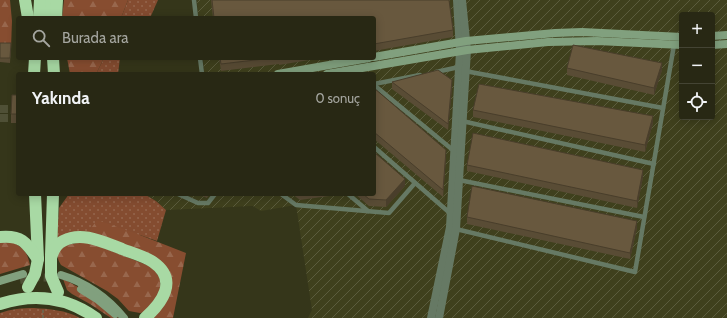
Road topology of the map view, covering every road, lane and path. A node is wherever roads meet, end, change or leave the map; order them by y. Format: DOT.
graph roads {
  1 [pos="25,0"];
  2 [pos="40,0"];
  3 [pos="48,0"];
  4 [pos="57,0"];
  5 [pos="194,0"];
  6 [pos="456,0"];
  7 [pos="462,0"];
  8 [pos="28,16"];
  9 [pos="40,16"];
  10 [pos="48,16"];
  11 [pos="56,16"];
  12 [pos="196,16"];
  13 [pos="727,35"];
  14 [pos="715,36"];
  15 [pos="679,37"];
  16 [pos="463,41"];
  17 [pos="727,44"];
  18 [pos="678,45"];
  19 [pos="715,45"];
  20 [pos="464,50"];
  21 [pos="376,57"];
  22 [pos="200,60"];
  23 [pos="358,60"];
  24 [pos="462,69"];
  25 [pos="202,72"];
  26 [pos="289,72"];
  27 [pos="339,72"];
  28 [pos="376,84"];
  29 [pos="376,86"];
  30 [pos="663,108"];
  31 [pos="462,122"];
  32 [pos="376,149"];
  33 [pos="454,152"];
  34 [pos="654,164"];
  35 [pos="459,180"];
  36 [pos="415,183"];
  37 [pos="36,196"];
  38 [pos="54,196"];
  39 [pos="182,196"];
  40 [pos="213,196"];
  41 [pos="284,196"];
  42 [pos="350,196"];
  43 [pos="369,211"];
  44 [pos="451,214"];
  45 [pos="644,217"];
  46 [pos="456,229"];
  47 [pos="0,237"];
  48 [pos="51,258"];
  49 [pos="38,259"];
  50 [pos="24,280"];
  51 [pos="0,281"];
  52 [pos="0,286"];
  53 [pos="2,304"];
  54 [pos="73,304"];
  55 [pos="96,318"];
  56 [pos="118,318"];
  57 [pos="124,318"];
  58 [pos="145,318"];
  59 [pos="431,318"];
  60 [pos="439,318"];
  1 -- 8 [label="highway"];
  2 -- 9 [label="highway"];
  3 -- 10 [label="highway"];
  4 -- 11 [label="highway"];
  5 -- 12 [label="lane"];
  6 -- 16 [label="street"];
  7 -- 16 [label="street"];
  13 -- 14 [label="main road"];
  15 -- 16 [label="main road"];
  16 -- 20 [label="street"];
  16 -- 21 [label="main road"];
  17 -- 19 [label="main road"];
  18 -- 20 [label="main road"];
  18 -- 30 [label="lane"];
  20 -- 24 [label="street"];
  20 -- 27 [label="main road"];
  22 -- 25 [label="lane"];
  23 -- 26 [label="main road"];
  24 -- 28 [label="lane"];
  24 -- 30 [label="lane"];
  24 -- 31 [label="street"];
  24 -- 33 [label="street"];
  29 -- 33 [label="lane"];
  30 -- 34 [label="lane"];
  31 -- 34 [label="lane"];
  31 -- 35 [label="street"];
  32 -- 36 [label="lane"];
  33 -- 44 [label="street"];
  34 -- 45 [label="lane"];
  35 -- 45 [label="lane"];
  35 -- 46 [label="street"];
  36 -- 43 [label="lane"];
  36 -- 44 [label="lane"];
  37 -- 49 [label="highway"];
  38 -- 48 [label="highway"];
  39 -- 40 [label="lane"];
  41 -- 43 [label="lane"];
  42 -- 43 [label="lane"];
  44 -- 59 [label="street"];
  45 -- 46 [label="lane"];
  46 -- 60 [label="street"];
  47 -- 49 [label="highway"];
  48 -- 54 [label="highway, bridge"];
  48 -- 58 [label="highway"];
  49 -- 50 [label="highway, bridge"];
  50 -- 51 [label="main road"];
  50 -- 52 [label="main road"];
  50 -- 53 [label="highway"];
  53 -- 54 [label="highway"];
  54 -- 55 [label="highway"];
  56 -- 57 [label="main road"];
}
